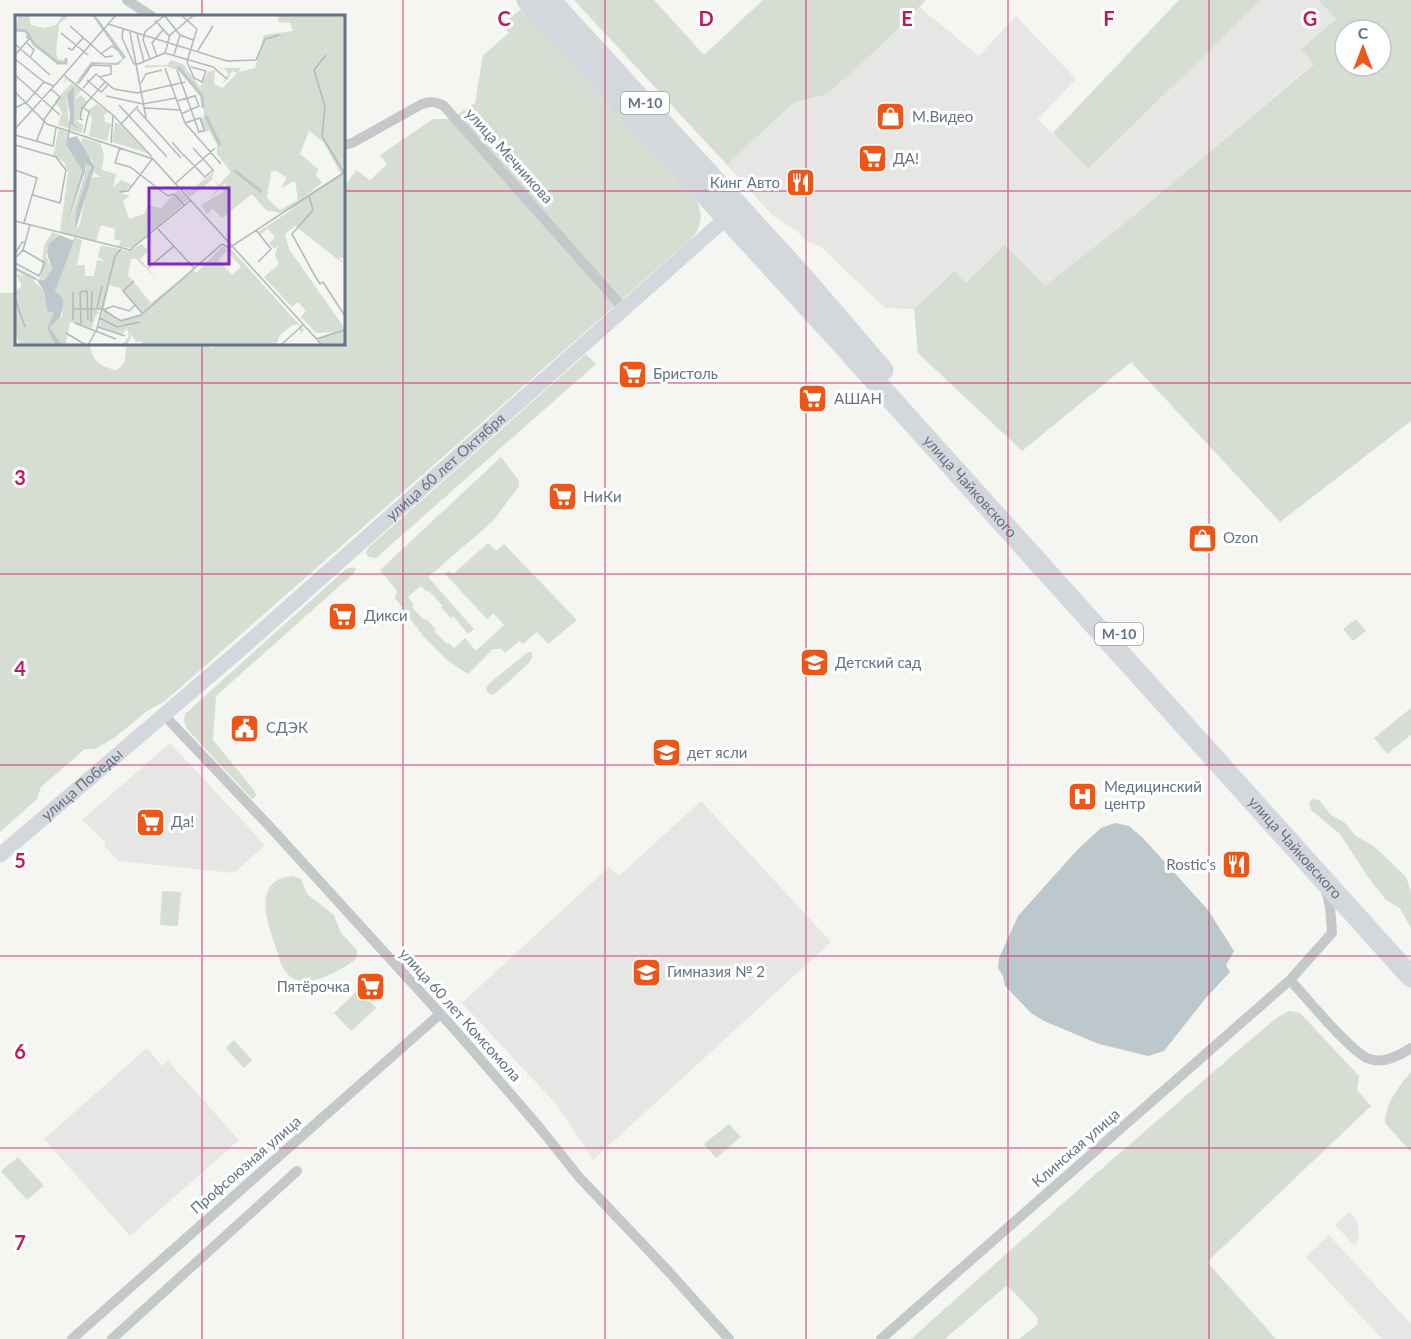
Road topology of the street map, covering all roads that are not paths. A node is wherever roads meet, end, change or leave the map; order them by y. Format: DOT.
graph roads {
  1 [pos="127,0"];
  2 [pos="527,0"];
  3 [pos="550,0"];
  4 [pos="150,15"];
  5 [pos="345,145"];
  6 [pos="733,213"];
  7 [pos="625,310"];
  8 [pos="164,715"];
  9 [pos="0,855"];
  10 [pos="1321,876"];
  11 [pos="1411,960"];
  12 [pos="1411,977"];
  13 [pos="1290,980"];
  14 [pos="440,1014"];
  15 [pos="1411,1048"];
  16 [pos="297,1171"];
  17 [pos="72,1339"];
  18 [pos="112,1339"];
  19 [pos="729,1339"];
  20 [pos="881,1339"];
  1 -- 4 [label="street"];
  2 -- 6 [label="highway, улица Чайковского / М-10"];
  3 -- 6 [label="highway, улица Чайковского / М-10"];
  5 -- 7 [label="street, улица Мечникова"];
  6 -- 7 [label="street, улица 60 лет Октября"];
  6 -- 10 [label="highway, улица Чайковского / М-10"];
  6 -- 11 [label="highway, улица Чайковского / М-10"];
  7 -- 8 [label="street, улица 60 лет Октября"];
  8 -- 9 [label="street, улица Победы"];
  8 -- 14 [label="street, улица 60 лет Комсомола"];
  10 -- 12 [label="highway, улица Чайковского / М-10"];
  10 -- 13 [label="street, Клинская улица"];
  13 -- 15 [label="street"];
  13 -- 20 [label="street, Клинская улица"];
  14 -- 17 [label="street, Профсоюзная улица"];
  14 -- 19 [label="street, улица 60 лет Комсомола"];
  16 -- 18 [label="street"];
}
